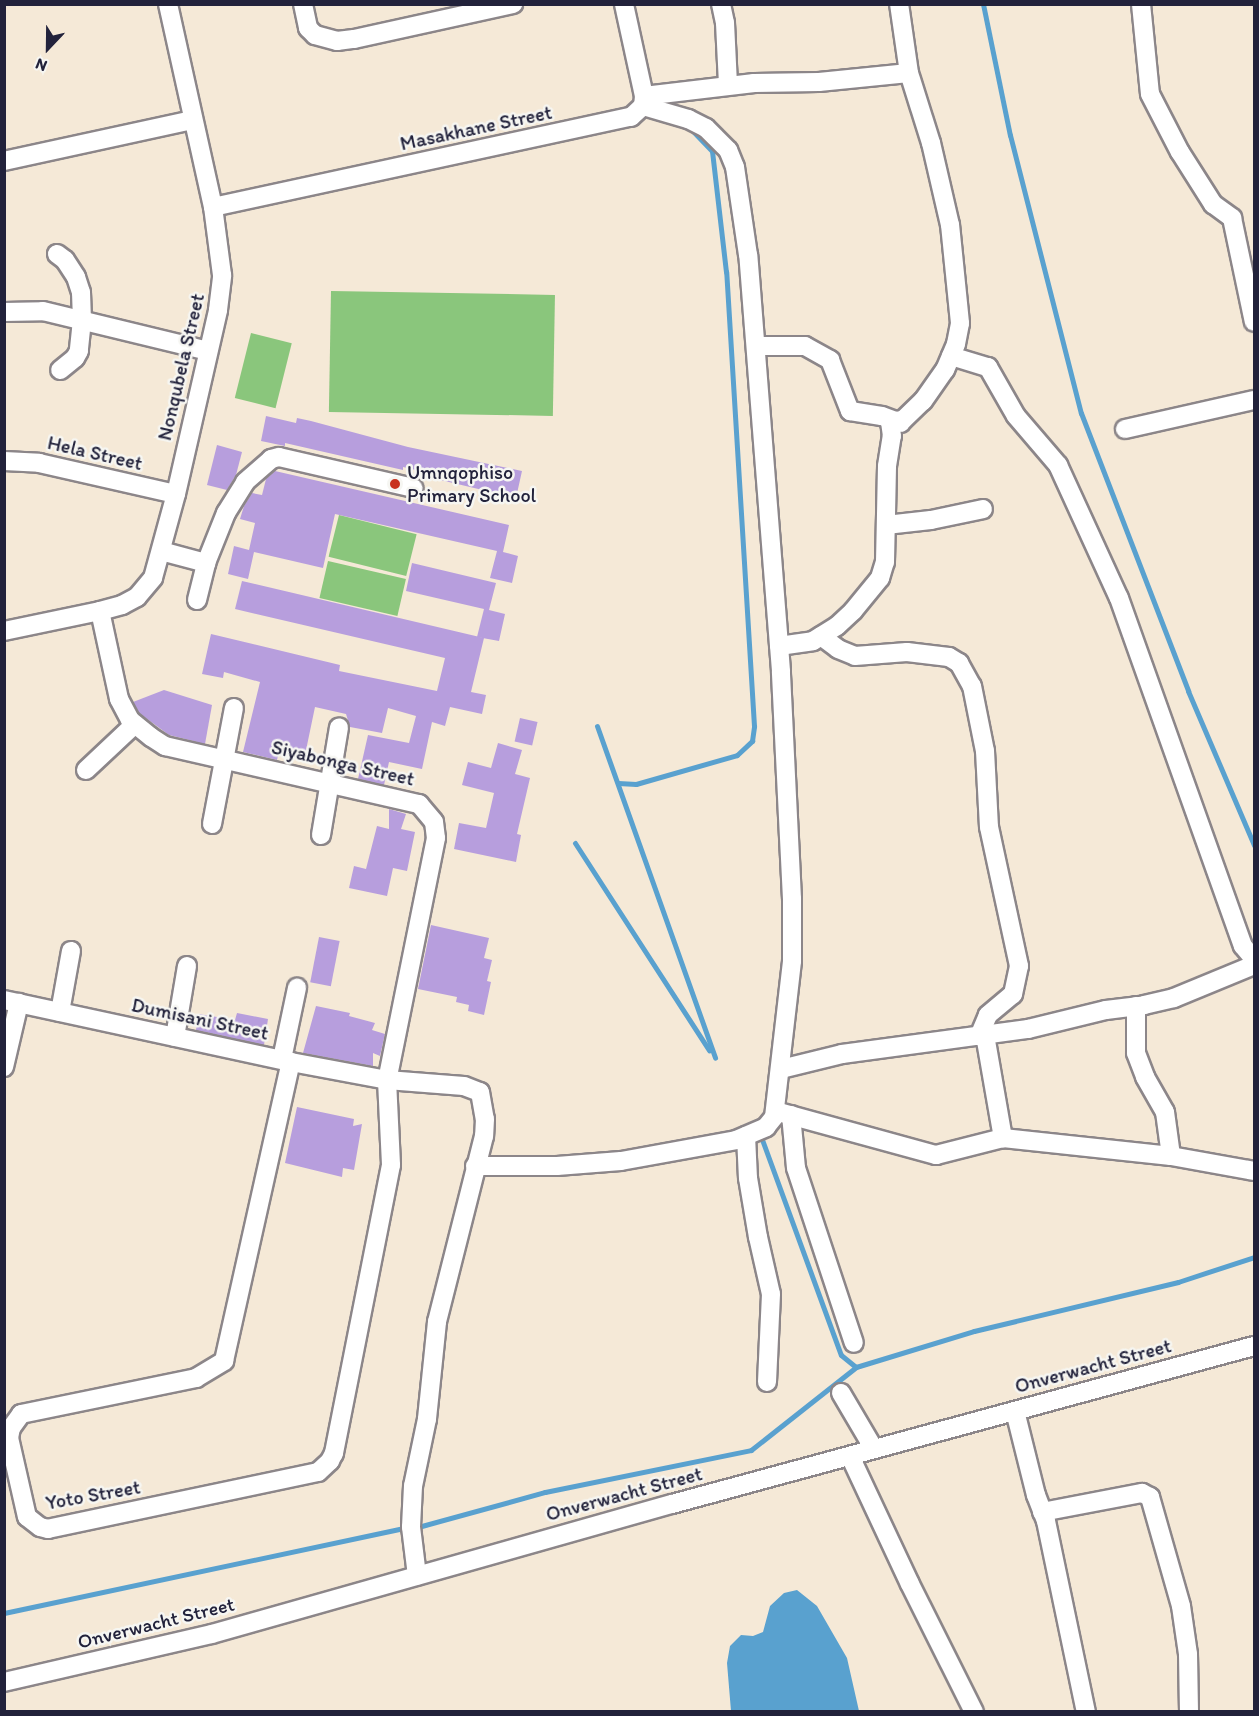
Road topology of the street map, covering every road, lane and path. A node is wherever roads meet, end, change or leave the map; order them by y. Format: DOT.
graph roads {
  1 [pos="168,4"];
  2 [pos="303,4"];
  3 [pos="513,4"];
  4 [pos="624,4"];
  5 [pos="721,4"];
  6 [pos="899,4"];
  7 [pos="1142,4"];
  8 [pos="909,73"];
  9 [pos="728,85"];
  10 [pos="644,101"];
  11 [pos="192,120"];
  12 [pos="4,161"];
  13 [pos="213,207"];
  14 [pos="57,254"];
  15 [pos="4,312"];
  16 [pos="82,320"];
  17 [pos="1254,322"];
  18 [pos="756,346"];
  19 [pos="208,351"];
  20 [pos="951,356"];
  21 [pos="60,370"];
  22 [pos="1254,400"];
  23 [pos="898,422"];
  24 [pos="1125,429"];
  25 [pos="4,461"];
  26 [pos="413,488"];
  27 [pos="176,494"];
  28 [pos="983,508"];
  29 [pos="886,525"];
  30 [pos="161,551"];
  31 [pos="206,563"];
  32 [pos="197,600"];
  33 [pos="100,611"];
  34 [pos="4,631"];
  35 [pos="821,636"];
  36 [pos="779,646"];
  37 [pos="234,708"];
  38 [pos="135,724"];
  39 [pos="339,727"];
  40 [pos="223,759"];
  41 [pos="86,770"];
  42 [pos="330,783"];
  43 [pos="212,825"];
  44 [pos="321,835"];
  45 [pos="71,951"];
  46 [pos="1254,959"];
  47 [pos="187,966"];
  48 [pos="1254,966"];
  49 [pos="297,988"];
  50 [pos="11,1002"];
  51 [pos="1136,1006"];
  52 [pos="60,1012"];
  53 [pos="982,1036"];
  54 [pos="175,1037"];
  55 [pos="286,1061"];
  56 [pos="4,1067"];
  57 [pos="781,1069"];
  58 [pos="387,1080"];
  59 [pos="783,1113"];
  60 [pos="746,1136"];
  61 [pos="1004,1138"];
  62 [pos="1171,1156"];
  63 [pos="475,1166"];
  64 [pos="1254,1171"];
  65 [pos="854,1343"];
  66 [pos="1254,1346"];
  67 [pos="767,1382"];
  68 [pos="841,1394"];
  69 [pos="1015,1411"];
  70 [pos="874,1449"];
  71 [pos="850,1456"];
  72 [pos="1042,1512"];
  73 [pos="417,1576"];
  74 [pos="4,1682"];
  75 [pos="974,1712"];
  76 [pos="1086,1712"];
  77 [pos="1189,1712"];
  1 -- 11 [label="street, Nonqubela Street"];
  2 -- 3 [label="street"];
  4 -- 10 [label="street"];
  5 -- 9 [label="street"];
  6 -- 8 [label="street"];
  7 -- 17 [label="street"];
  8 -- 9 [label="street"];
  8 -- 20 [label="street"];
  9 -- 10 [label="street"];
  10 -- 13 [label="street, Masakhane Street"];
  10 -- 18 [label="street"];
  11 -- 12 [label="street"];
  11 -- 13 [label="street, Nonqubela Street"];
  13 -- 19 [label="street, Nonqubela Street"];
  14 -- 16 [label="street"];
  15 -- 16 [label="street"];
  16 -- 19 [label="street"];
  16 -- 21 [label="street"];
  18 -- 23 [label="street"];
  18 -- 36 [label="street"];
  19 -- 27 [label="street, Nonqubela Street"];
  20 -- 23 [label="street"];
  20 -- 46 [label="street"];
  22 -- 24 [label="street"];
  23 -- 29 [label="street"];
  25 -- 27 [label="street, Hela Street"];
  26 -- 31 [label="street"];
  27 -- 30 [label="street, Nonqubela Street"];
  28 -- 29 [label="street"];
  29 -- 35 [label="street"];
  30 -- 31 [label="street"];
  30 -- 33 [label="street, Nonqubela Street"];
  31 -- 32 [label="street"];
  33 -- 34 [label="street, Nonqubela Street"];
  33 -- 38 [label="street, Siyabonga Street"];
  35 -- 36 [label="street"];
  35 -- 53 [label="street"];
  36 -- 57 [label="street"];
  37 -- 40 [label="street"];
  38 -- 40 [label="street, Siyabonga Street"];
  38 -- 41 [label="street"];
  39 -- 42 [label="street"];
  40 -- 42 [label="street, Siyabonga Street"];
  40 -- 43 [label="street"];
  42 -- 44 [label="street"];
  42 -- 58 [label="street, Siyabonga Street"];
  45 -- 52 [label="street"];
  47 -- 54 [label="street"];
  48 -- 51 [label="street"];
  49 -- 55 [label="street"];
  50 -- 52 [label="street, Dumisani Street"];
  50 -- 56 [label="street"];
  51 -- 53 [label="street"];
  51 -- 62 [label="street"];
  52 -- 54 [label="street, Dumisani Street"];
  53 -- 57 [label="street"];
  53 -- 61 [label="street"];
  54 -- 55 [label="street, Dumisani Street"];
  55 -- 58 [label="street, Dumisani Street"];
  55 -- 58 [label="street, Yoto Street"];
  57 -- 59 [label="street"];
  58 -- 63 [label="street, Dumisani Street"];
  59 -- 60 [label="street"];
  59 -- 61 [label="street"];
  59 -- 65 [label="street"];
  60 -- 63 [label="street"];
  60 -- 67 [label="street"];
  61 -- 62 [label="street"];
  62 -- 64 [label="street"];
  63 -- 73 [label="street"];
  66 -- 69 [label="street, Onverwacht Street"];
  68 -- 70 [label="street"];
  69 -- 70 [label="street, Onverwacht Street"];
  69 -- 72 [label="street"];
  70 -- 71 [label="street, Onverwacht Street"];
  71 -- 73 [label="street, Onverwacht Street"];
  71 -- 75 [label="street"];
  72 -- 76 [label="street"];
  72 -- 77 [label="street"];
  73 -- 74 [label="street, Onverwacht Street"];
}
